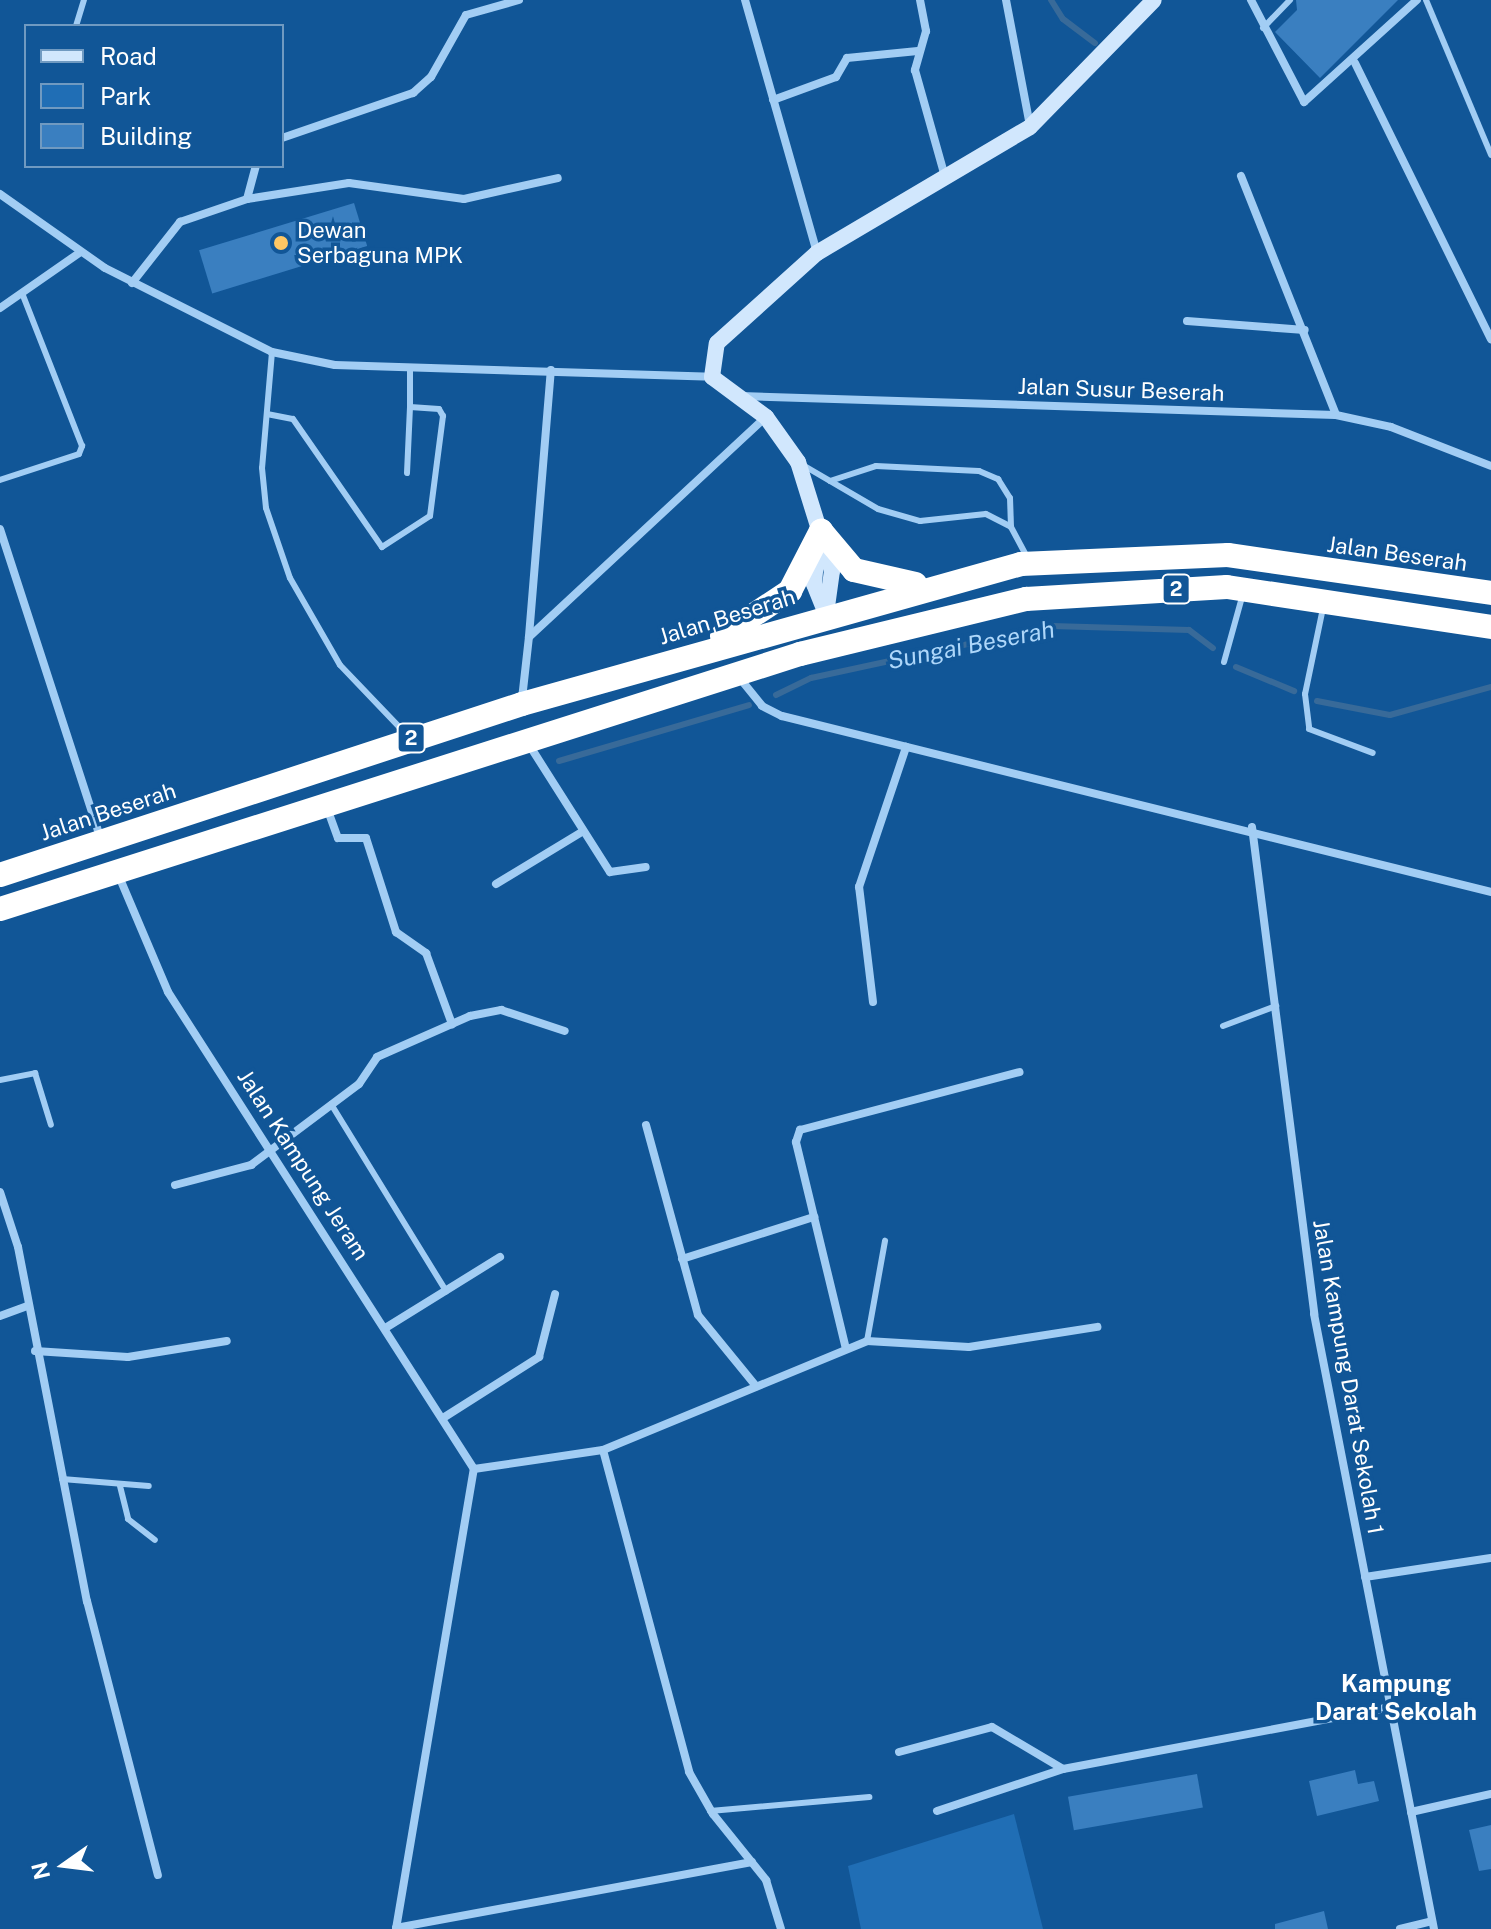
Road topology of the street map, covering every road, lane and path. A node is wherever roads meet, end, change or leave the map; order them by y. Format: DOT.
graph roads {
  1 [pos="84,0"];
  2 [pos="519,0"];
  3 [pos="745,0"];
  4 [pos="920,0"];
  5 [pos="1006,0"];
  6 [pos="1153,0"];
  7 [pos="1251,0"];
  8 [pos="1290,0"];
  9 [pos="1417,0"];
  10 [pos="1426,0"];
  11 [pos="77,24"];
  12 [pos="1263,28"];
  13 [pos="918,51"];
  14 [pos="1355,63"];
  15 [pos="773,100"];
  16 [pos="1030,127"];
  17 [pos="284,137"];
  18 [pos="1491,155"];
  19 [pos="255,168"];
  20 [pos="1241,176"];
  21 [pos="558,178"];
  22 [pos="945,178"];
  23 [pos="0,194"];
  24 [pos="247,199"];
  25 [pos="79,253"];
  26 [pos="817,253"];
  27 [pos="132,283"];
  28 [pos="22,293"];
  29 [pos="0,308"];
  30 [pos="1187,321"];
  31 [pos="1305,330"];
  32 [pos="1491,339"];
  33 [pos="272,352"];
  34 [pos="410,367"];
  35 [pos="551,370"];
  36 [pos="712,377"];
  37 [pos="740,396"];
  38 [pos="410,407"];
  39 [pos="267,414"];
  40 [pos="1336,415"];
  41 [pos="766,417"];
  42 [pos="798,462"];
  43 [pos="1491,466"];
  44 [pos="407,473"];
  45 [pos="0,480"];
  46 [pos="830,481"];
  47 [pos="1011,527"];
  48 [pos="0,529"];
  49 [pos="821,531"];
  50 [pos="1030,563"];
  51 [pos="927,585"];
  52 [pos="1244,590"];
  53 [pos="1491,593"];
  54 [pos="1324,602"];
  55 [pos="826,614"];
  56 [pos="1491,627"];
  57 [pos="529,637"];
  58 [pos="862,638"];
  59 [pos="800,654"];
  60 [pos="685,657"];
  61 [pos="1224,662"];
  62 [pos="738,676"];
  63 [pos="522,704"];
  64 [pos="411,739"];
  65 [pos="527,742"];
  66 [pos="906,747"];
  67 [pos="1373,753"];
  68 [pos="326,806"];
  69 [pos="1252,827"];
  70 [pos="582,832"];
  71 [pos="102,842"];
  72 [pos="646,867"];
  73 [pos="118,873"];
  74 [pos="0,875"];
  75 [pos="496,884"];
  76 [pos="1491,892"];
  77 [pos="0,909"];
  78 [pos="873,1002"];
  79 [pos="1278,1005"];
  80 [pos="452,1024"];
  81 [pos="1223,1026"];
  82 [pos="565,1031"];
  83 [pos="1019,1072"];
  84 [pos="0,1080"];
  85 [pos="331,1104"];
  86 [pos="51,1125"];
  87 [pos="646,1125"];
  88 [pos="273,1150"];
  89 [pos="175,1185"];
  90 [pos="0,1192"];
  91 [pos="814,1217"];
  92 [pos="885,1241"];
  93 [pos="500,1257"];
  94 [pos="682,1259"];
  95 [pos="446,1291"];
  96 [pos="555,1294"];
  97 [pos="27,1306"];
  98 [pos="0,1316"];
  99 [pos="387,1327"];
  100 [pos="1097,1327"];
  101 [pos="227,1341"];
  102 [pos="867,1341"];
  103 [pos="846,1349"];
  104 [pos="35,1351"];
  105 [pos="756,1386"];
  106 [pos="443,1418"];
  107 [pos="603,1450"];
  108 [pos="474,1469"];
  109 [pos="62,1479"];
  110 [pos="120,1486"];
  111 [pos="149,1486"];
  112 [pos="155,1540"];
  113 [pos="1491,1558"];
  114 [pos="1365,1577"];
  115 [pos="1392,1707"];
  116 [pos="899,1752"];
  117 [pos="1063,1769"];
  118 [pos="1491,1794"];
  119 [pos="869,1797"];
  120 [pos="710,1811"];
  121 [pos="937,1811"];
  122 [pos="1411,1812"];
  123 [pos="752,1862"];
  124 [pos="158,1875"];
  125 [pos="1433,1925"];
  126 [pos="396,1929"];
  127 [pos="781,1929"];
  128 [pos="1400,1929"];
  1 -- 11 [label="lane"];
  2 -- 17 [label="street"];
  3 -- 15 [label="street"];
  4 -- 13 [label="street"];
  5 -- 16 [label="street"];
  6 -- 16 [label="street"];
  7 -- 12 [label="street"];
  8 -- 12 [label="lane"];
  9 -- 14 [label="street"];
  10 -- 18 [label="lane"];
  12 -- 14 [label="street"];
  13 -- 15 [label="street"];
  13 -- 22 [label="street"];
  14 -- 32 [label="street"];
  15 -- 26 [label="street"];
  16 -- 22 [label="street"];
  19 -- 24 [label="street"];
  20 -- 31 [label="street"];
  21 -- 24 [label="street"];
  22 -- 26 [label="street"];
  23 -- 25 [label="street"];
  24 -- 27 [label="street"];
  25 -- 27 [label="street"];
  25 -- 28 [label="street"];
  26 -- 36 [label="street"];
  27 -- 33 [label="street"];
  28 -- 29 [label="street"];
  28 -- 45 [label="lane"];
  30 -- 31 [label="street"];
  31 -- 40 [label="street"];
  33 -- 34 [label="street"];
  33 -- 39 [label="lane"];
  34 -- 35 [label="street"];
  34 -- 38 [label="lane"];
  35 -- 36 [label="street"];
  35 -- 57 [label="street"];
  36 -- 37 [label="street"];
  37 -- 40 [label="street, Jalan Susur Beserah"];
  37 -- 41 [label="street"];
  38 -- 39 [label="lane"];
  38 -- 44 [label="lane"];
  39 -- 64 [label="lane"];
  40 -- 43 [label="street, Jalan Susur Beserah"];
  41 -- 42 [label="street"];
  41 -- 57 [label="street"];
  42 -- 46 [label="lane"];
  42 -- 49 [label="street"];
  46 -- 47 [label="lane"];
  46 -- 47 [label="lane"];
  47 -- 50 [label="lane"];
  48 -- 71 [label="street"];
  49 -- 51 [label="highway"];
  49 -- 55 [label="street"];
  49 -- 60 [label="highway"];
  50 -- 51 [label="highway, Jalan Beserah / 2"];
  50 -- 53 [label="highway, Jalan Beserah / 2"];
  51 -- 55 [label="highway, Jalan Beserah / 2"];
  52 -- 54 [label="highway, 2"];
  52 -- 58 [label="highway, 2"];
  52 -- 61 [label="lane"];
  54 -- 56 [label="highway, 2"];
  54 -- 67 [label="lane"];
  55 -- 58 [label="highway"];
  55 -- 59 [label="highway"];
  55 -- 60 [label="highway, Jalan Beserah / 2"];
  57 -- 63 [label="street"];
  58 -- 59 [label="highway, 2"];
  59 -- 62 [label="highway, 2"];
  60 -- 63 [label="highway, Jalan Beserah / 2"];
  62 -- 65 [label="highway, 2"];
  62 -- 66 [label="street"];
  63 -- 64 [label="highway, Jalan Beserah / 2"];
  64 -- 71 [label="highway, Jalan Beserah / 2"];
  65 -- 68 [label="highway, 2"];
  65 -- 70 [label="street"];
  66 -- 69 [label="street"];
  66 -- 78 [label="street"];
  68 -- 73 [label="highway, 2"];
  68 -- 80 [label="street"];
  69 -- 76 [label="street"];
  69 -- 79 [label="street, Jalan Kampung Darat Sekolah 1"];
  70 -- 72 [label="street"];
  70 -- 75 [label="street"];
  71 -- 74 [label="highway, Jalan Beserah / 2"];
  73 -- 77 [label="highway, 2"];
  73 -- 88 [label="street, Jalan Kampung Jeram"];
  79 -- 81 [label="lane"];
  79 -- 114 [label="street, Jalan Kampung Darat Sekolah 1"];
  80 -- 82 [label="street"];
  80 -- 85 [label="street"];
  83 -- 91 [label="street"];
  84 -- 86 [label="lane"];
  85 -- 88 [label="street"];
  85 -- 95 [label="lane"];
  87 -- 94 [label="street"];
  88 -- 89 [label="street"];
  88 -- 99 [label="street, Jalan Kampung Jeram"];
  90 -- 97 [label="street"];
  91 -- 94 [label="street"];
  91 -- 103 [label="street"];
  92 -- 102 [label="lane"];
  93 -- 95 [label="street"];
  94 -- 105 [label="street"];
  95 -- 99 [label="street"];
  96 -- 106 [label="street"];
  97 -- 98 [label="street"];
  97 -- 104 [label="street"];
  99 -- 106 [label="street, Jalan Kampung Jeram"];
  100 -- 102 [label="street"];
  101 -- 104 [label="street"];
  102 -- 103 [label="street"];
  103 -- 105 [label="street"];
  104 -- 109 [label="street"];
  105 -- 107 [label="street"];
  106 -- 108 [label="street, Jalan Kampung Jeram"];
  107 -- 108 [label="street"];
  107 -- 120 [label="street"];
  108 -- 126 [label="street"];
  109 -- 110 [label="lane"];
  109 -- 124 [label="street"];
  110 -- 111 [label="lane"];
  110 -- 112 [label="lane"];
  113 -- 114 [label="street"];
  114 -- 115 [label="street, Jalan Kampung Darat Sekolah 1"];
  115 -- 117 [label="street"];
  115 -- 122 [label="street, Jalan Kampung Darat Sekolah 1"];
  116 -- 117 [label="street"];
  117 -- 121 [label="street"];
  118 -- 122 [label="street"];
  119 -- 120 [label="lane"];
  120 -- 123 [label="street"];
  122 -- 125 [label="street, Jalan Kampung Darat Sekolah 1"];
  123 -- 126 [label="street"];
  123 -- 127 [label="street"];
  125 -- 128 [label="street"];
}
